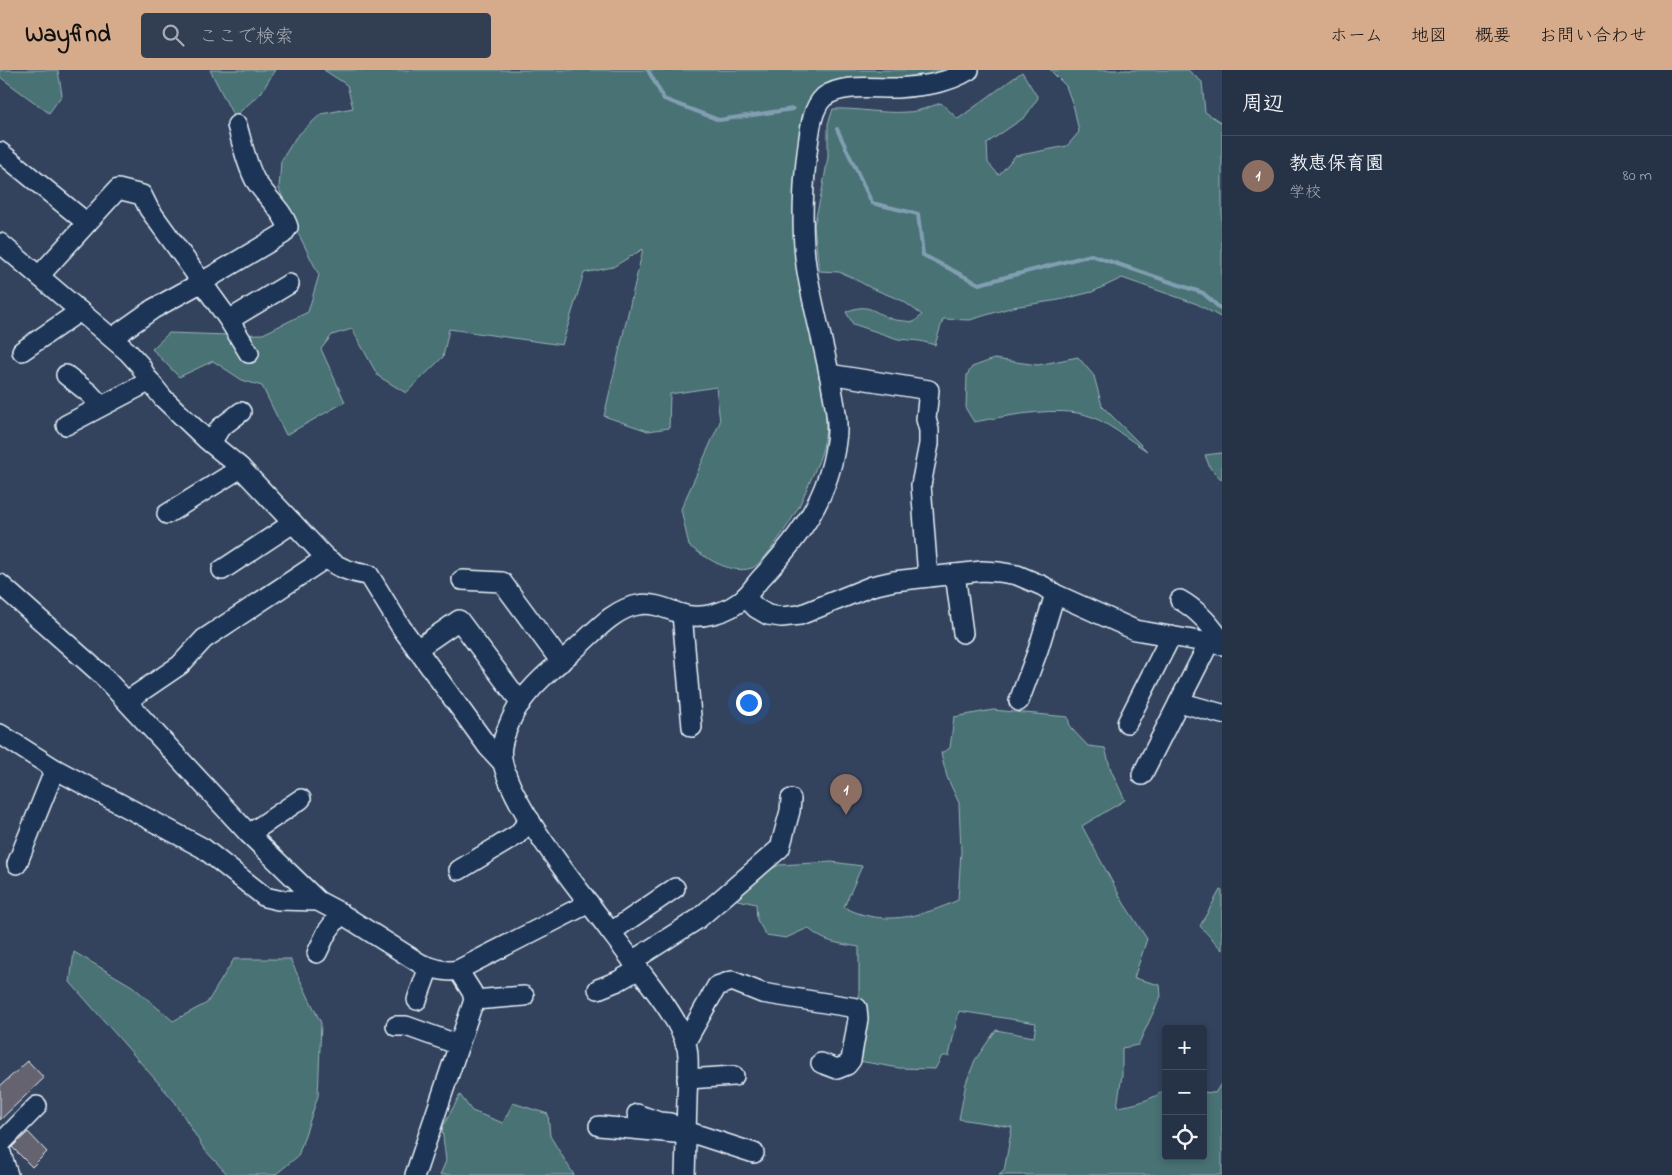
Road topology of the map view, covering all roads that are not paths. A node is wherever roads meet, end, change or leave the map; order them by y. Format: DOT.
graph roads {
  1 [pos="968,70"];
  2 [pos="237,125"];
  3 [pos="0,152"];
  4 [pos="87,223"];
  5 [pos="1,245"];
  6 [pos="39,276"];
  7 [pos="202,282"];
  8 [pos="289,284"];
  9 [pos="80,311"];
  10 [pos="229,320"];
  11 [pos="112,338"];
  12 [pos="22,351"];
  13 [pos="249,354"];
  14 [pos="830,374"];
  15 [pos="66,375"];
  16 [pos="150,381"];
  17 [pos="101,406"];
  18 [pos="241,412"];
  19 [pos="66,425"];
  20 [pos="210,443"];
  21 [pos="241,468"];
  22 [pos="167,514"];
  23 [pos="293,523"];
  24 [pos="326,558"];
  25 [pos="222,570"];
  26 [pos="955,574"];
  27 [pos="928,576"];
  28 [pos="462,580"];
  29 [pos="0,584"];
  30 [pos="1049,590"];
  31 [pos="745,597"];
  32 [pos="1180,600"];
  33 [pos="682,614"];
  34 [pos="1034,622"];
  35 [pos="963,633"];
  36 [pos="1171,636"];
  37 [pos="1218,643"];
  38 [pos="417,649"];
  39 [pos="561,662"];
  40 [pos="1019,701"];
  41 [pos="127,702"];
  42 [pos="1179,702"];
  43 [pos="521,703"];
  44 [pos="1222,714"];
  45 [pos="1127,723"];
  46 [pos="692,728"];
  47 [pos="0,734"];
  48 [pos="502,762"];
  49 [pos="55,770"];
  50 [pos="1142,775"];
  51 [pos="301,799"];
  52 [pos="791,799"];
  53 [pos="530,820"];
  54 [pos="249,834"];
  55 [pos="17,864"];
  56 [pos="459,870"];
  57 [pos="675,888"];
  58 [pos="318,902"];
  59 [pos="589,903"];
  60 [pos="341,913"];
  61 [pos="611,932"];
  62 [pos="317,953"];
  63 [pos="636,965"];
  64 [pos="429,967"];
  65 [pos="458,970"];
  66 [pos="598,989"];
  67 [pos="524,996"];
  68 [pos="417,1000"];
  69 [pos="474,1000"];
  70 [pos="396,1026"];
  71 [pos="685,1043"];
  72 [pos="460,1045"];
  73 [pos="821,1063"];
  74 [pos="734,1076"];
  75 [pos="687,1079"];
  76 [pos="38,1106"];
  77 [pos="637,1114"];
  78 [pos="599,1126"];
  79 [pos="686,1130"];
  80 [pos="0,1144"];
  81 [pos="0,1150"];
  82 [pos="754,1153"];
  83 [pos="8,1175"];
  84 [pos="415,1175"];
  85 [pos="686,1175"];
  1 -- 14 [label="street"];
  2 -- 7 [label="street"];
  3 -- 4 [label="street"];
  4 -- 6 [label="street"];
  4 -- 7 [label="street"];
  5 -- 6 [label="street"];
  6 -- 9 [label="street"];
  7 -- 10 [label="street"];
  7 -- 11 [label="street"];
  8 -- 10 [label="street"];
  9 -- 11 [label="street"];
  9 -- 12 [label="street"];
  10 -- 13 [label="street"];
  11 -- 16 [label="street"];
  14 -- 27 [label="street"];
  14 -- 31 [label="street"];
  15 -- 17 [label="street"];
  16 -- 17 [label="street"];
  16 -- 20 [label="street"];
  17 -- 19 [label="street"];
  18 -- 20 [label="street"];
  20 -- 21 [label="street"];
  21 -- 22 [label="street"];
  21 -- 23 [label="street"];
  23 -- 24 [label="street"];
  23 -- 25 [label="street"];
  24 -- 38 [label="street"];
  24 -- 41 [label="street"];
  26 -- 27 [label="street"];
  26 -- 30 [label="street"];
  26 -- 35 [label="street"];
  27 -- 31 [label="street"];
  28 -- 39 [label="street"];
  29 -- 41 [label="street"];
  30 -- 34 [label="street"];
  30 -- 36 [label="street"];
  30 -- 40 [label="street"];
  31 -- 33 [label="street"];
  32 -- 37 [label="street"];
  33 -- 39 [label="street"];
  33 -- 46 [label="street"];
  36 -- 37 [label="street"];
  36 -- 45 [label="street"];
  37 -- 42 [label="street"];
  38 -- 43 [label="street"];
  38 -- 48 [label="street"];
  39 -- 43 [label="street"];
  41 -- 54 [label="street"];
  42 -- 44 [label="street"];
  42 -- 50 [label="street"];
  43 -- 48 [label="street"];
  47 -- 49 [label="street"];
  48 -- 53 [label="street"];
  49 -- 55 [label="street"];
  49 -- 58 [label="street"];
  51 -- 54 [label="street"];
  52 -- 63 [label="street"];
  53 -- 56 [label="street"];
  53 -- 59 [label="street"];
  54 -- 58 [label="street"];
  57 -- 61 [label="street"];
  58 -- 60 [label="street"];
  59 -- 61 [label="street"];
  59 -- 65 [label="street"];
  60 -- 62 [label="street"];
  60 -- 64 [label="street"];
  61 -- 63 [label="street"];
  63 -- 66 [label="street"];
  63 -- 71 [label="street"];
  64 -- 65 [label="street"];
  64 -- 68 [label="street"];
  65 -- 69 [label="street"];
  67 -- 69 [label="street"];
  69 -- 72 [label="street"];
  70 -- 72 [label="street"];
  71 -- 73 [label="street"];
  71 -- 75 [label="street"];
  72 -- 84 [label="street"];
  74 -- 75 [label="street"];
  75 -- 79 [label="street"];
  76 -- 80 [label="street"];
  77 -- 79 [label="street"];
  78 -- 79 [label="street"];
  79 -- 82 [label="street"];
  79 -- 85 [label="street"];
  81 -- 83 [label="street"];
}
